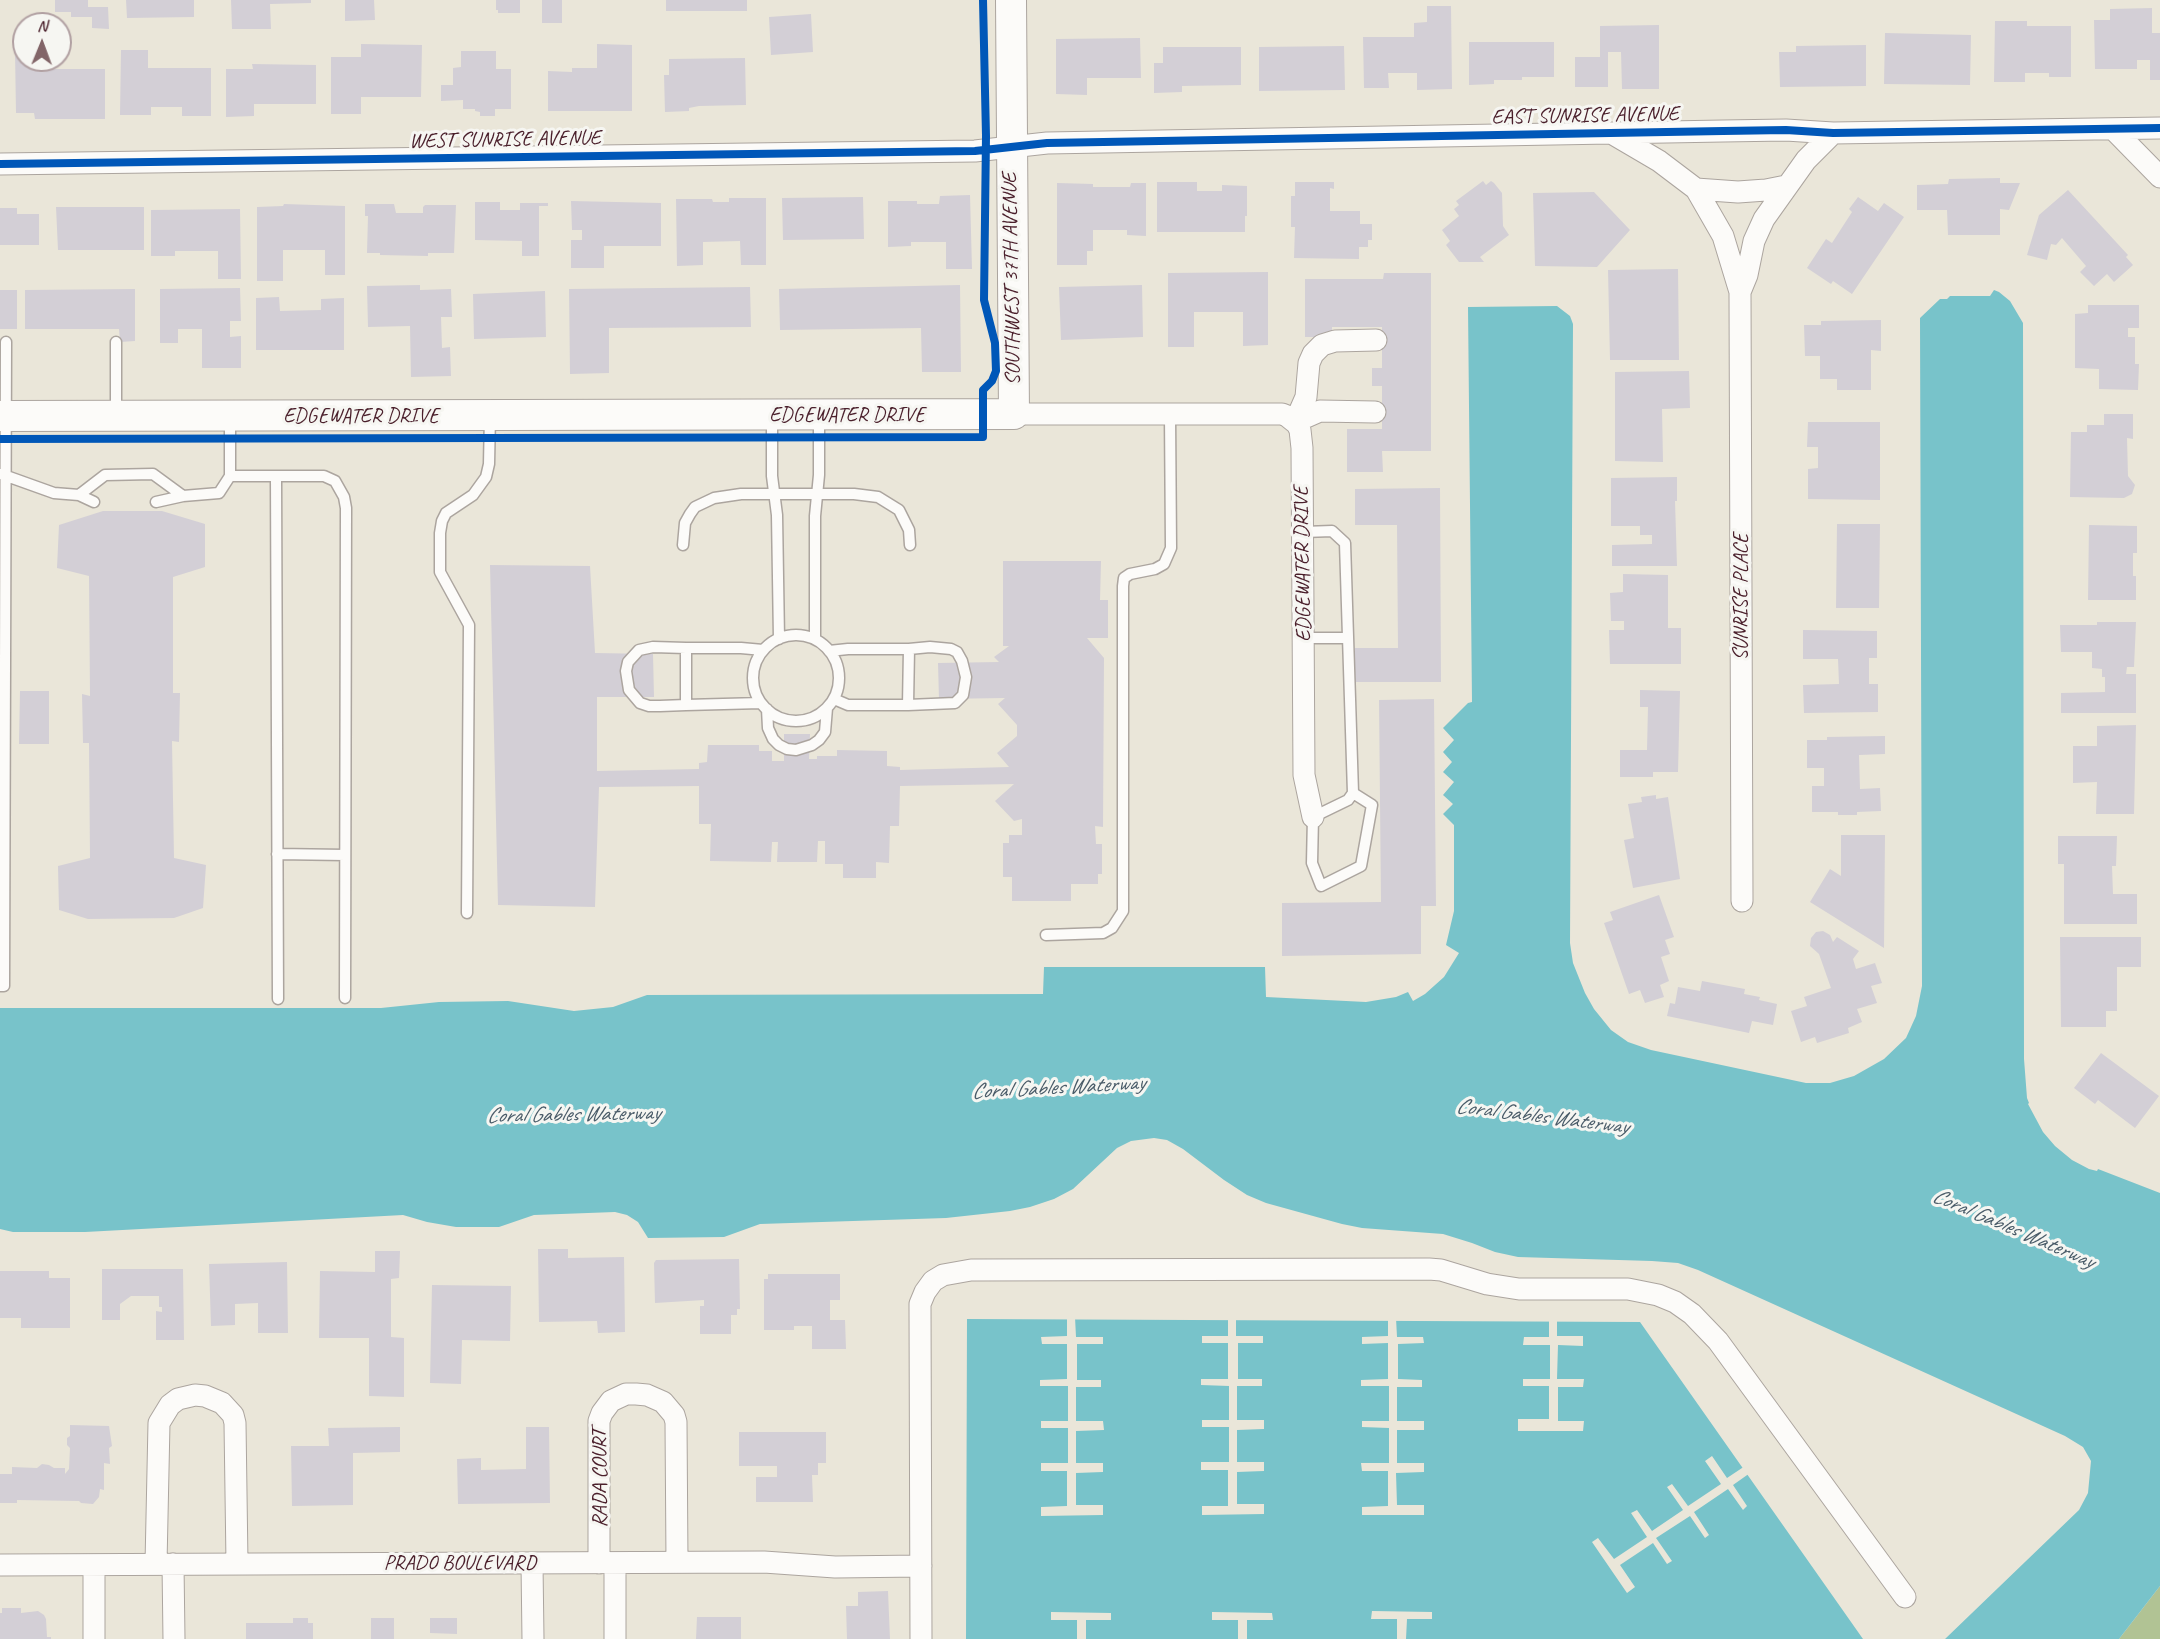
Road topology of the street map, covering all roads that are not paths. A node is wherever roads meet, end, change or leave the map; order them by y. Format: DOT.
graph roads {
  1 [pos="1011,0"];
  2 [pos="2160,128"];
  3 [pos="2113,129"];
  4 [pos="1612,133"];
  5 [pos="1833,133"];
  6 [pos="1011,148"];
  7 [pos="0,164"];
  8 [pos="2160,177"];
  9 [pos="1786,186"];
  10 [pos="1696,189"];
  11 [pos="1740,292"];
  12 [pos="1376,339"];
  13 [pos="6,342"];
  14 [pos="116,342"];
  15 [pos="1375,412"];
  16 [pos="772,414"];
  17 [pos="819,414"];
  18 [pos="1014,414"];
  19 [pos="489,415"];
  20 [pos="1170,415"];
  21 [pos="2,416"];
  22 [pos="116,416"];
  23 [pos="230,416"];
  24 [pos="1295,422"];
  25 [pos="2,474"];
  26 [pos="230,476"];
  27 [pos="276,476"];
  28 [pos="817,494"];
  29 [pos="79,495"];
  30 [pos="775,495"];
  31 [pos="183,496"];
  32 [pos="94,502"];
  33 [pos="156,502"];
  34 [pos="1304,532"];
  35 [pos="683,545"];
  36 [pos="910,545"];
  37 [pos="1304,638"];
  38 [pos="1347,638"];
  39 [pos="778,639"];
  40 [pos="816,639"];
  41 [pos="686,648"];
  42 [pos="909,649"];
  43 [pos="763,650"];
  44 [pos="830,651"];
  45 [pos="834,699"];
  46 [pos="686,705"];
  47 [pos="908,705"];
  48 [pos="764,706"];
  49 [pos="827,708"];
  50 [pos="2,715"];
  51 [pos="1353,793"];
  52 [pos="1312,817"];
  53 [pos="277,854"];
  54 [pos="345,855"];
  55 [pos="1742,901"];
  56 [pos="467,914"];
  57 [pos="1046,935"];
  58 [pos="0,986"];
  59 [pos="345,998"];
  60 [pos="278,999"];
  61 [pos="677,1562"];
  62 [pos="237,1563"];
  63 [pos="607,1563"];
  64 [pos="164,1564"];
  65 [pos="532,1564"];
  66 [pos="0,1565"];
  67 [pos="94,1565"];
  68 [pos="921,1566"];
  69 [pos="1905,1597"];
  70 [pos="94,1639"];
  71 [pos="174,1639"];
  72 [pos="533,1639"];
  73 [pos="615,1639"];
  74 [pos="921,1639"];
  1 -- 6 [label="street, SOUTHWEST 37TH AVENUE"];
  2 -- 3 [label="street, EAST SUNRISE AVENUE"];
  3 -- 5 [label="street, EAST SUNRISE AVENUE"];
  3 -- 8 [label="street"];
  4 -- 5 [label="street, EAST SUNRISE AVENUE"];
  4 -- 6 [label="street, EAST SUNRISE AVENUE"];
  4 -- 10 [label="street, SUNRISE PLACE"];
  5 -- 9 [label="street, SUNRISE PLACE"];
  6 -- 7 [label="street, WEST SUNRISE AVENUE"];
  6 -- 18 [label="street, SOUTHWEST 37TH AVENUE"];
  9 -- 10 [label="street"];
  9 -- 11 [label="street, SUNRISE PLACE"];
  10 -- 11 [label="street, SUNRISE PLACE"];
  11 -- 55 [label="street, SUNRISE PLACE"];
  12 -- 24 [label="street"];
  13 -- 21 [label="lane"];
  14 -- 22 [label="lane"];
  15 -- 24 [label="street"];
  16 -- 17 [label="street, EDGEWATER DRIVE"];
  16 -- 19 [label="street, EDGEWATER DRIVE"];
  16 -- 30 [label="lane"];
  17 -- 18 [label="street, EDGEWATER DRIVE"];
  17 -- 28 [label="lane"];
  18 -- 20 [label="street, EDGEWATER DRIVE"];
  19 -- 23 [label="street, EDGEWATER DRIVE"];
  19 -- 56 [label="lane"];
  20 -- 24 [label="street, EDGEWATER DRIVE"];
  20 -- 57 [label="lane"];
  21 -- 22 [label="street, EDGEWATER DRIVE"];
  21 -- 25 [label="lane"];
  22 -- 23 [label="street, EDGEWATER DRIVE"];
  23 -- 26 [label="lane"];
  24 -- 34 [label="street, EDGEWATER DRIVE"];
  25 -- 29 [label="lane"];
  25 -- 50 [label="lane"];
  26 -- 27 [label="lane"];
  26 -- 31 [label="lane"];
  27 -- 53 [label="lane"];
  27 -- 54 [label="lane"];
  28 -- 30 [label="lane"];
  28 -- 36 [label="lane"];
  28 -- 40 [label="lane"];
  29 -- 31 [label="lane"];
  29 -- 32 [label="lane"];
  30 -- 35 [label="lane"];
  30 -- 39 [label="lane"];
  31 -- 33 [label="lane"];
  34 -- 37 [label="street, EDGEWATER DRIVE"];
  34 -- 38 [label="lane"];
  37 -- 38 [label="lane"];
  37 -- 52 [label="street, EDGEWATER DRIVE"];
  38 -- 51 [label="lane"];
  39 -- 40 [label="lane"];
  39 -- 43 [label="lane"];
  40 -- 44 [label="lane"];
  41 -- 43 [label="lane"];
  41 -- 46 [label="lane"];
  41 -- 46 [label="lane"];
  42 -- 44 [label="lane"];
  42 -- 47 [label="lane"];
  42 -- 47 [label="lane"];
  43 -- 48 [label="lane"];
  44 -- 45 [label="lane"];
  45 -- 47 [label="lane"];
  45 -- 49 [label="lane"];
  46 -- 48 [label="lane"];
  48 -- 49 [label="lane"];
  48 -- 49 [label="lane"];
  50 -- 58 [label="lane"];
  51 -- 52 [label="lane"];
  51 -- 52 [label="lane"];
  53 -- 54 [label="lane"];
  53 -- 60 [label="lane"];
  54 -- 59 [label="lane"];
  61 -- 63 [label="street, PRADO BOULEVARD"];
  61 -- 63 [label="street, RADA COURT"];
  61 -- 68 [label="street, PRADO BOULEVARD"];
  62 -- 64 [label="street, PRADO BOULEVARD"];
  62 -- 64 [label="street"];
  62 -- 65 [label="street, PRADO BOULEVARD"];
  63 -- 65 [label="street, PRADO BOULEVARD"];
  63 -- 73 [label="street, RADA COURT"];
  64 -- 67 [label="street, PRADO BOULEVARD"];
  64 -- 71 [label="street"];
  65 -- 72 [label="street"];
  66 -- 67 [label="street, PRADO BOULEVARD"];
  67 -- 70 [label="street"];
  68 -- 69 [label="street"];
  68 -- 74 [label="street"];
}
